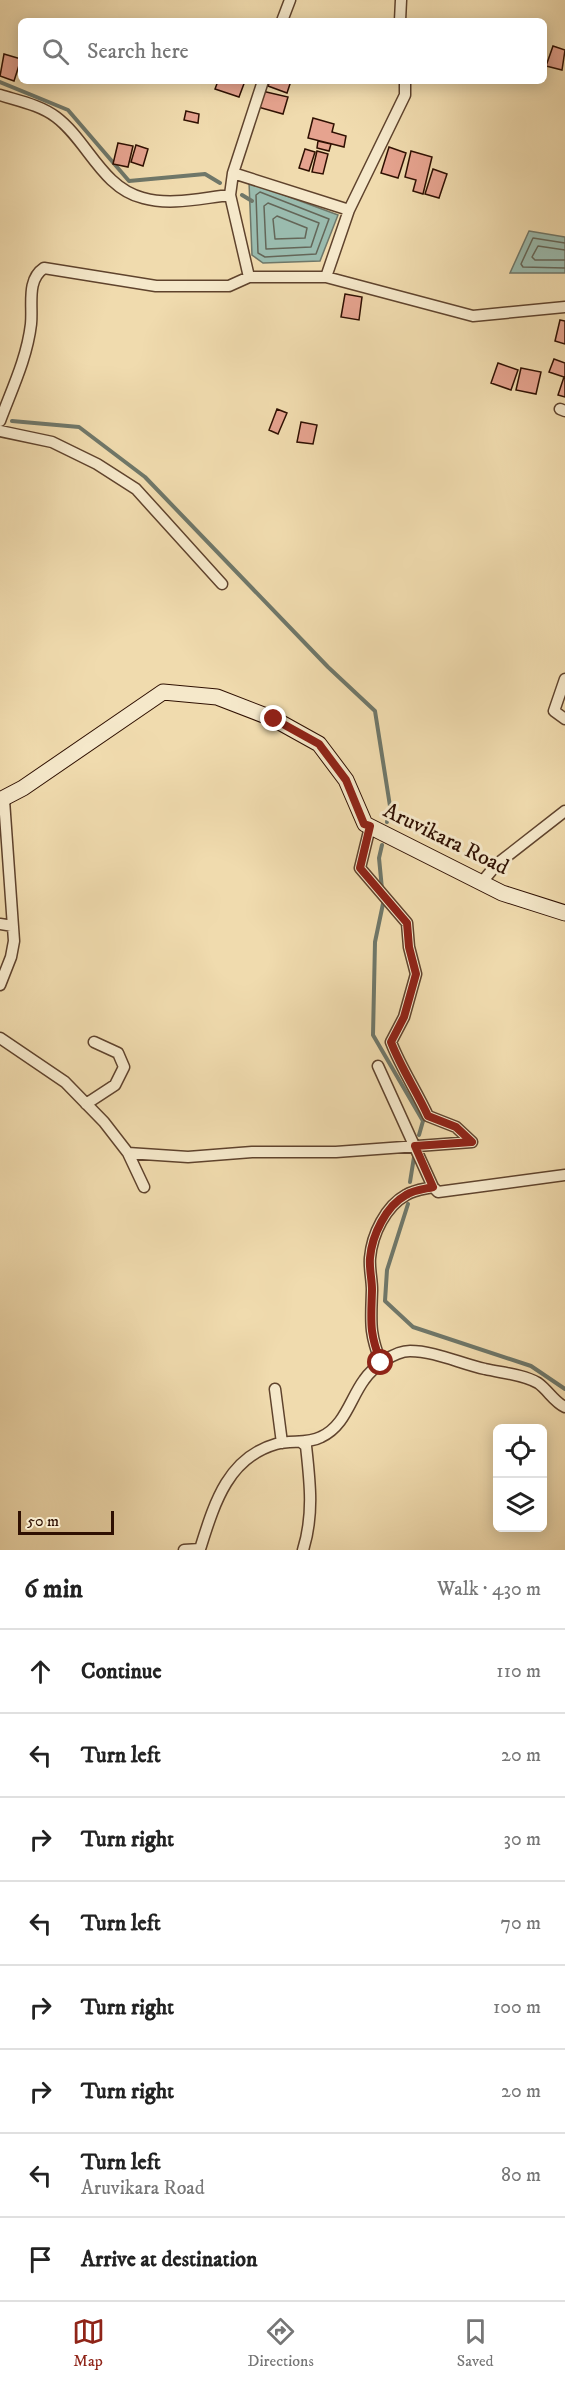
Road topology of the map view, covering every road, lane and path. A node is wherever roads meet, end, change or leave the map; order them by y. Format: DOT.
graph roads {
  1 [pos="290,0"];
  2 [pos="401,0"];
  3 [pos="283,18"];
  4 [pos="400,18"];
  5 [pos="262,84"];
  6 [pos="405,84"];
  7 [pos="0,95"];
  8 [pos="233,173"];
  9 [pos="230,195"];
  10 [pos="349,210"];
  11 [pos="249,277"];
  12 [pos="326,277"];
  13 [pos="565,307"];
  14 [pos="0,421"];
  15 [pos="0,431"];
  16 [pos="222,584"];
  17 [pos="565,679"];
  18 [pos="565,719"];
  19 [pos="2,800"];
  20 [pos="565,811"];
  21 [pos="370,826"];
  22 [pos="482,882"];
  23 [pos="565,913"];
  24 [pos="0,924"];
  25 [pos="13,926"];
  26 [pos="0,985"];
  27 [pos="0,1038"];
  28 [pos="94,1042"];
  29 [pos="378,1066"];
  30 [pos="87,1104"];
  31 [pos="415,1146"];
  32 [pos="128,1153"];
  33 [pos="565,1175"];
  34 [pos="144,1187"];
  35 [pos="433,1187"];
  36 [pos="381,1363"];
  37 [pos="275,1389"];
  38 [pos="565,1407"];
  39 [pos="301,1442"];
  40 [pos="282,1443"];
  41 [pos="184,1550"];
  42 [pos="303,1550"];
  1 -- 3 [label="street"];
  2 -- 4 [label="street"];
  5 -- 8 [label="street"];
  6 -- 10 [label="street"];
  7 -- 9 [label="street"];
  8 -- 9 [label="street"];
  8 -- 10 [label="street"];
  9 -- 11 [label="street"];
  10 -- 12 [label="street"];
  11 -- 12 [label="street"];
  11 -- 14 [label="street"];
  12 -- 13 [label="street"];
  15 -- 16 [label="street"];
  17 -- 18 [label="street"];
  19 -- 21 [label="main road, Aruvikara Road"];
  19 -- 25 [label="street"];
  20 -- 22 [label="street"];
  21 -- 22 [label="main road, Aruvikara Road"];
  21 -- 31 [label="street"];
  22 -- 23 [label="main road, Aruvikara Road"];
  24 -- 25 [label="street"];
  25 -- 26 [label="street"];
  27 -- 30 [label="street"];
  28 -- 30 [label="street"];
  29 -- 31 [label="street"];
  30 -- 32 [label="street"];
  31 -- 32 [label="street"];
  31 -- 35 [label="street"];
  32 -- 34 [label="street"];
  33 -- 35 [label="street"];
  35 -- 36 [label="street"];
  36 -- 38 [label="street"];
  36 -- 39 [label="street"];
  37 -- 40 [label="street"];
  39 -- 40 [label="street"];
  39 -- 42 [label="street"];
  40 -- 41 [label="street"];
}
